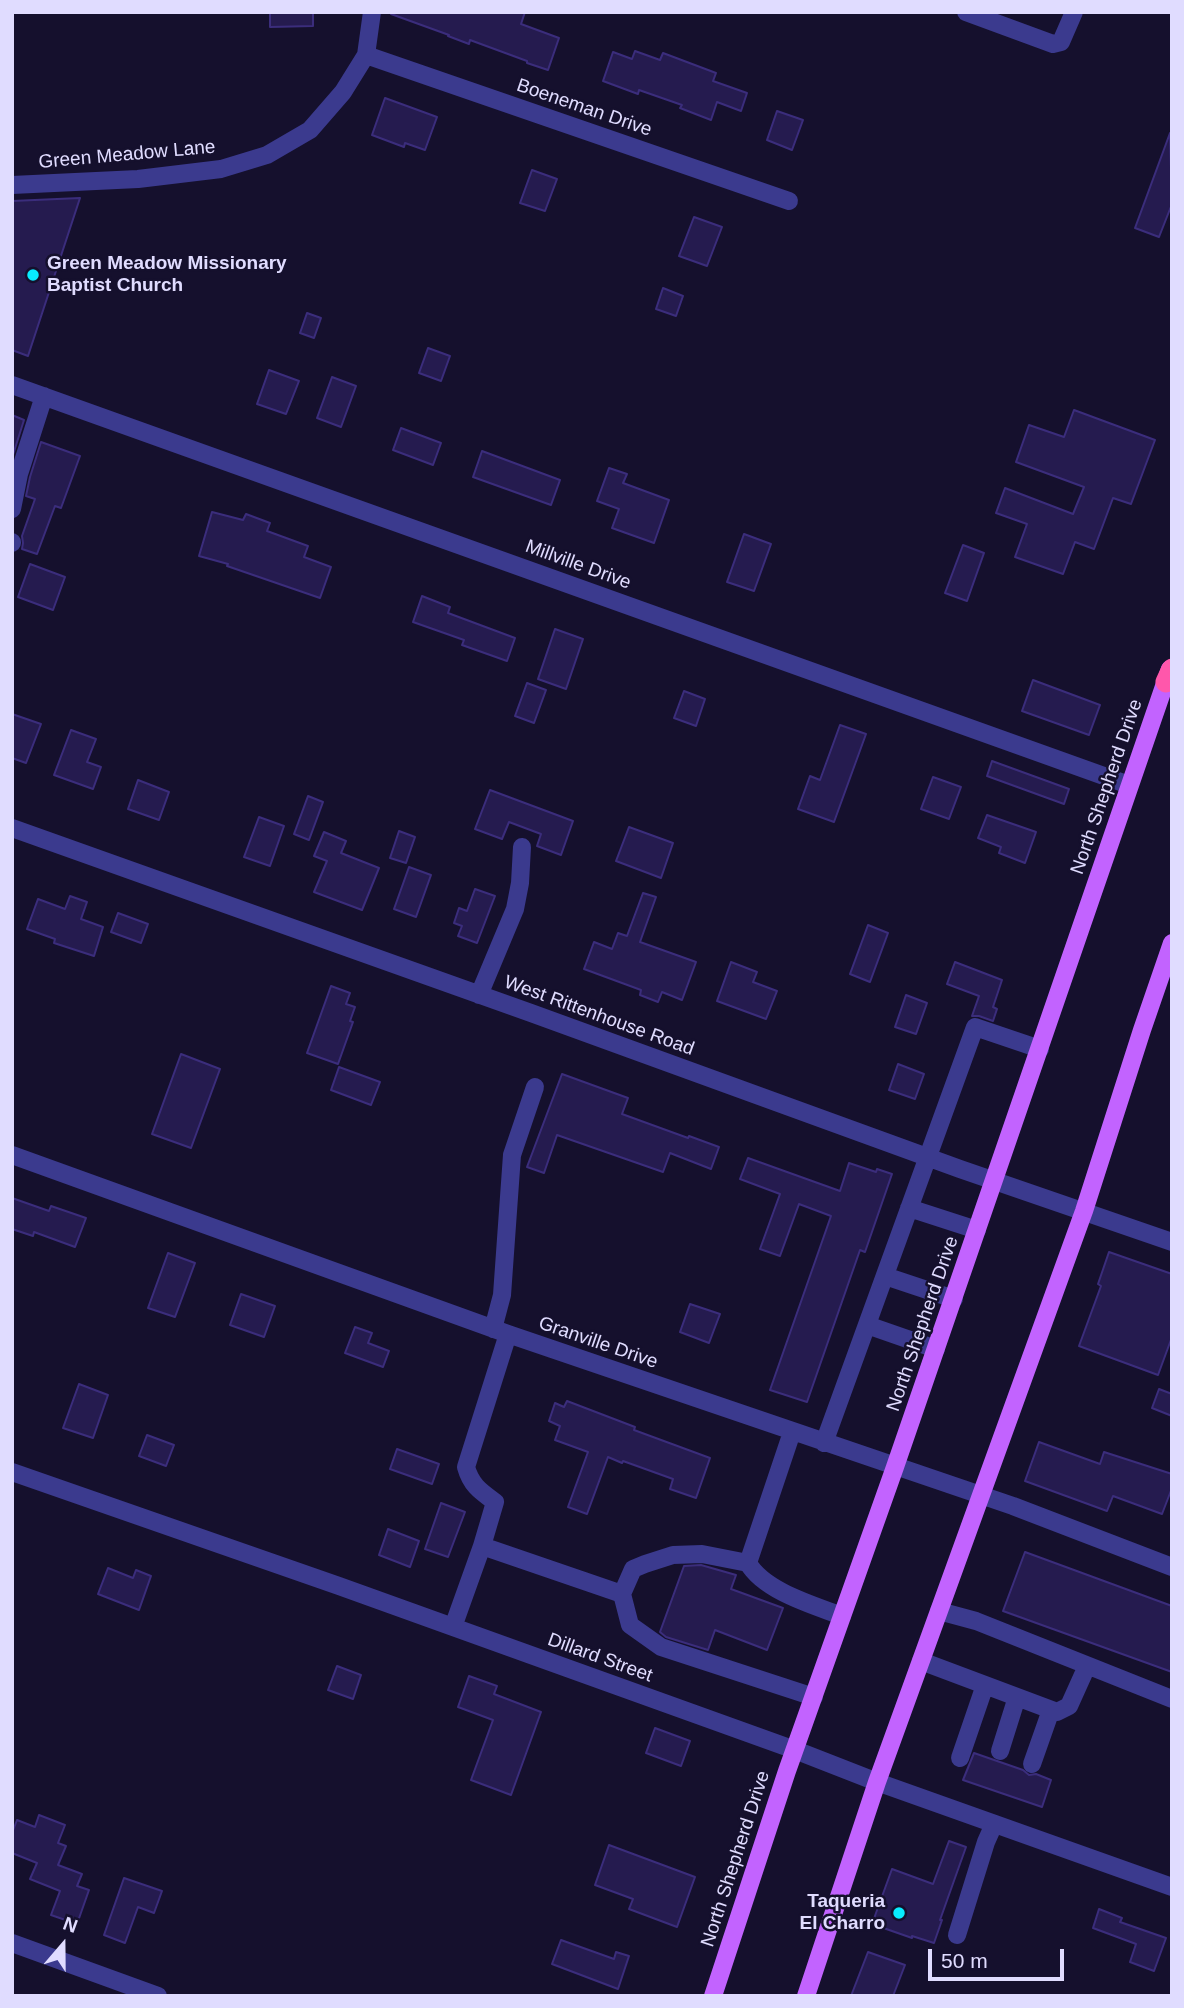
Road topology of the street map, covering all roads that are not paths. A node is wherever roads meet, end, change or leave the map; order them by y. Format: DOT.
graph roads {
  1 [pos="372,12"];
  2 [pos="966,12"];
  3 [pos="1074,12"];
  4 [pos="366,55"];
  5 [pos="12,184"];
  6 [pos="789,201"];
  7 [pos="12,385"];
  8 [pos="44,396"];
  9 [pos="12,509"];
  10 [pos="1170,672"];
  11 [pos="1129,785"];
  12 [pos="12,828"];
  13 [pos="522,847"];
  14 [pos="1172,943"];
  15 [pos="480,995"];
  16 [pos="1040,1049"];
  17 [pos="535,1087"];
  18 [pos="12,1155"];
  19 [pos="928,1157"];
  20 [pos="995,1181"];
  21 [pos="909,1208"];
  22 [pos="1084,1211"];
  23 [pos="977,1230"];
  24 [pos="1172,1242"];
  25 [pos="885,1276"];
  26 [pos="954,1299"];
  27 [pos="867,1325"];
  28 [pos="500,1331"];
  29 [pos="936,1349"];
  30 [pos="792,1432"];
  31 [pos="824,1443"];
  32 [pos="895,1467"];
  33 [pos="12,1472"];
  34 [pos="981,1496"];
  35 [pos="482,1546"];
  36 [pos="748,1563"];
  37 [pos="1172,1567"];
  38 [pos="622,1594"];
  39 [pos="939,1611"];
  40 [pos="842,1616"];
  41 [pos="453,1627"];
  42 [pos="921,1661"];
  43 [pos="1087,1666"];
  44 [pos="985,1685"];
  45 [pos="814,1697"];
  46 [pos="1017,1697"];
  47 [pos="1172,1699"];
  48 [pos="1052,1710"];
  49 [pos="795,1750"];
  50 [pos="1000,1751"];
  51 [pos="960,1758"];
  52 [pos="1032,1764"];
  53 [pos="877,1783"];
  54 [pos="994,1824"];
  55 [pos="1172,1887"];
  56 [pos="957,1935"];
  57 [pos="12,1943"];
  58 [pos="158,1996"];
  59 [pos="713,1996"];
  60 [pos="806,1996"];
  1 -- 4 [label="street, Green Meadow Lane"];
  2 -- 3 [label="street"];
  4 -- 5 [label="street, Green Meadow Lane"];
  4 -- 6 [label="street, Boeneman Drive"];
  7 -- 8 [label="street, Millville Drive"];
  8 -- 9 [label="street"];
  8 -- 11 [label="street, Millville Drive"];
  10 -- 11 [label="main road, North Shepherd Drive"];
  11 -- 16 [label="main road, North Shepherd Drive"];
  12 -- 15 [label="street, West Rittenhouse Road"];
  13 -- 15 [label="street"];
  14 -- 22 [label="main road"];
  15 -- 19 [label="street, West Rittenhouse Road"];
  16 -- 19 [label="street"];
  16 -- 20 [label="main road, North Shepherd Drive"];
  17 -- 28 [label="street"];
  18 -- 28 [label="street, Granville Drive"];
  19 -- 20 [label="street, West Rittenhouse Road"];
  19 -- 21 [label="street"];
  20 -- 22 [label="street, West Rittenhouse Road"];
  20 -- 23 [label="main road, North Shepherd Drive"];
  21 -- 23 [label="street"];
  21 -- 25 [label="street"];
  22 -- 24 [label="street, West Rittenhouse Road"];
  22 -- 34 [label="main road"];
  23 -- 26 [label="main road, North Shepherd Drive"];
  25 -- 26 [label="street"];
  25 -- 27 [label="street"];
  26 -- 29 [label="main road, North Shepherd Drive"];
  27 -- 29 [label="street"];
  27 -- 31 [label="street"];
  28 -- 30 [label="street, Granville Drive"];
  28 -- 35 [label="street"];
  29 -- 32 [label="main road, North Shepherd Drive"];
  30 -- 31 [label="street, Granville Drive"];
  30 -- 36 [label="street"];
  31 -- 32 [label="street, Granville Drive"];
  32 -- 34 [label="street, Granville Drive"];
  32 -- 40 [label="main road, North Shepherd Drive"];
  33 -- 41 [label="street, Dillard Street"];
  34 -- 37 [label="street, Granville Drive"];
  34 -- 39 [label="main road"];
  35 -- 38 [label="street"];
  35 -- 41 [label="street"];
  36 -- 38 [label="street"];
  36 -- 40 [label="street"];
  38 -- 45 [label="street"];
  39 -- 42 [label="main road"];
  39 -- 43 [label="street"];
  40 -- 45 [label="main road, North Shepherd Drive"];
  41 -- 49 [label="street, Dillard Street"];
  42 -- 44 [label="street"];
  42 -- 53 [label="main road"];
  43 -- 47 [label="street"];
  43 -- 48 [label="street"];
  44 -- 46 [label="street"];
  44 -- 51 [label="street"];
  45 -- 49 [label="main road, North Shepherd Drive"];
  46 -- 48 [label="street"];
  46 -- 50 [label="street"];
  48 -- 52 [label="street"];
  49 -- 53 [label="street, Dillard Street"];
  49 -- 59 [label="main road, North Shepherd Drive"];
  53 -- 54 [label="street, Dillard Street"];
  53 -- 60 [label="main road"];
  54 -- 55 [label="street, Dillard Street"];
  54 -- 56 [label="street"];
  57 -- 58 [label="street"];
}
